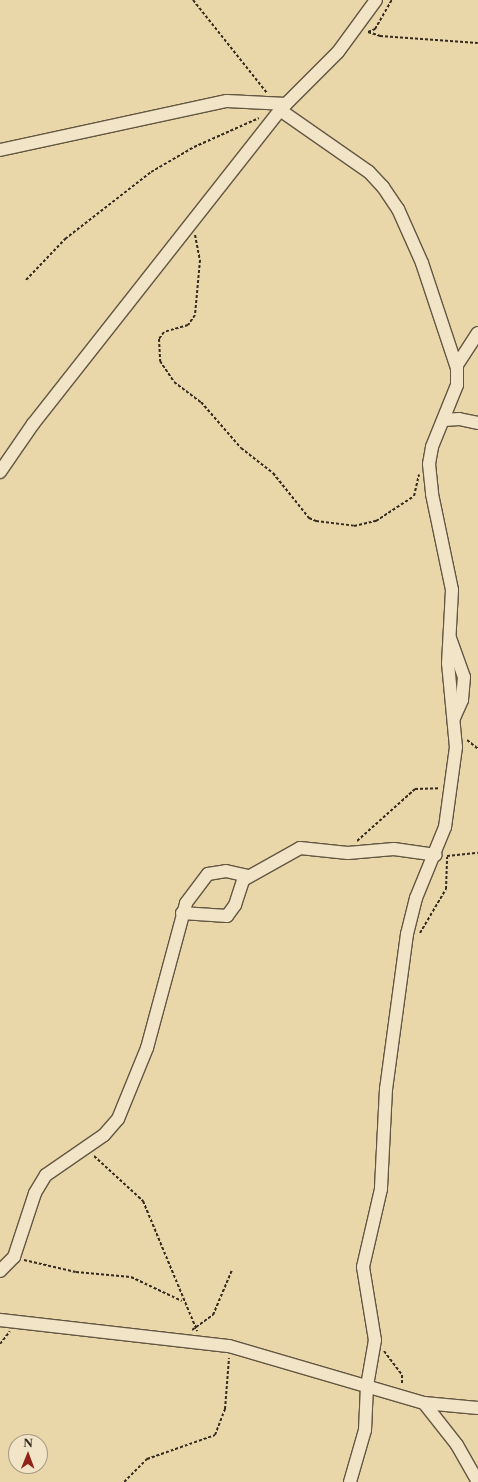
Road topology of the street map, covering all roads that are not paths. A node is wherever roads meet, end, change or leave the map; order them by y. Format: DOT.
graph roads {
  1 [pos="376,0"];
  2 [pos="280,107"];
  3 [pos="0,150"];
  4 [pos="478,333"];
  5 [pos="457,365"];
  6 [pos="444,420"];
  7 [pos="478,423"];
  8 [pos="0,472"];
  9 [pos="441,856"];
  10 [pos="248,876"];
  11 [pos="182,913"];
  12 [pos="0,1271"];
  13 [pos="0,1320"];
  14 [pos="367,1386"];
  15 [pos="424,1403"];
  16 [pos="478,1408"];
  17 [pos="350,1482"];
  18 [pos="478,1482"];
  1 -- 2 [label="street"];
  2 -- 3 [label="street"];
  2 -- 5 [label="street"];
  2 -- 8 [label="street"];
  4 -- 5 [label="street"];
  5 -- 6 [label="street"];
  6 -- 7 [label="street"];
  6 -- 9 [label="street"];
  9 -- 10 [label="street"];
  9 -- 14 [label="street"];
  10 -- 11 [label="street"];
  10 -- 11 [label="street"];
  11 -- 12 [label="street"];
  13 -- 14 [label="street"];
  14 -- 15 [label="street"];
  14 -- 17 [label="street"];
  15 -- 16 [label="street"];
  15 -- 18 [label="street"];
}
